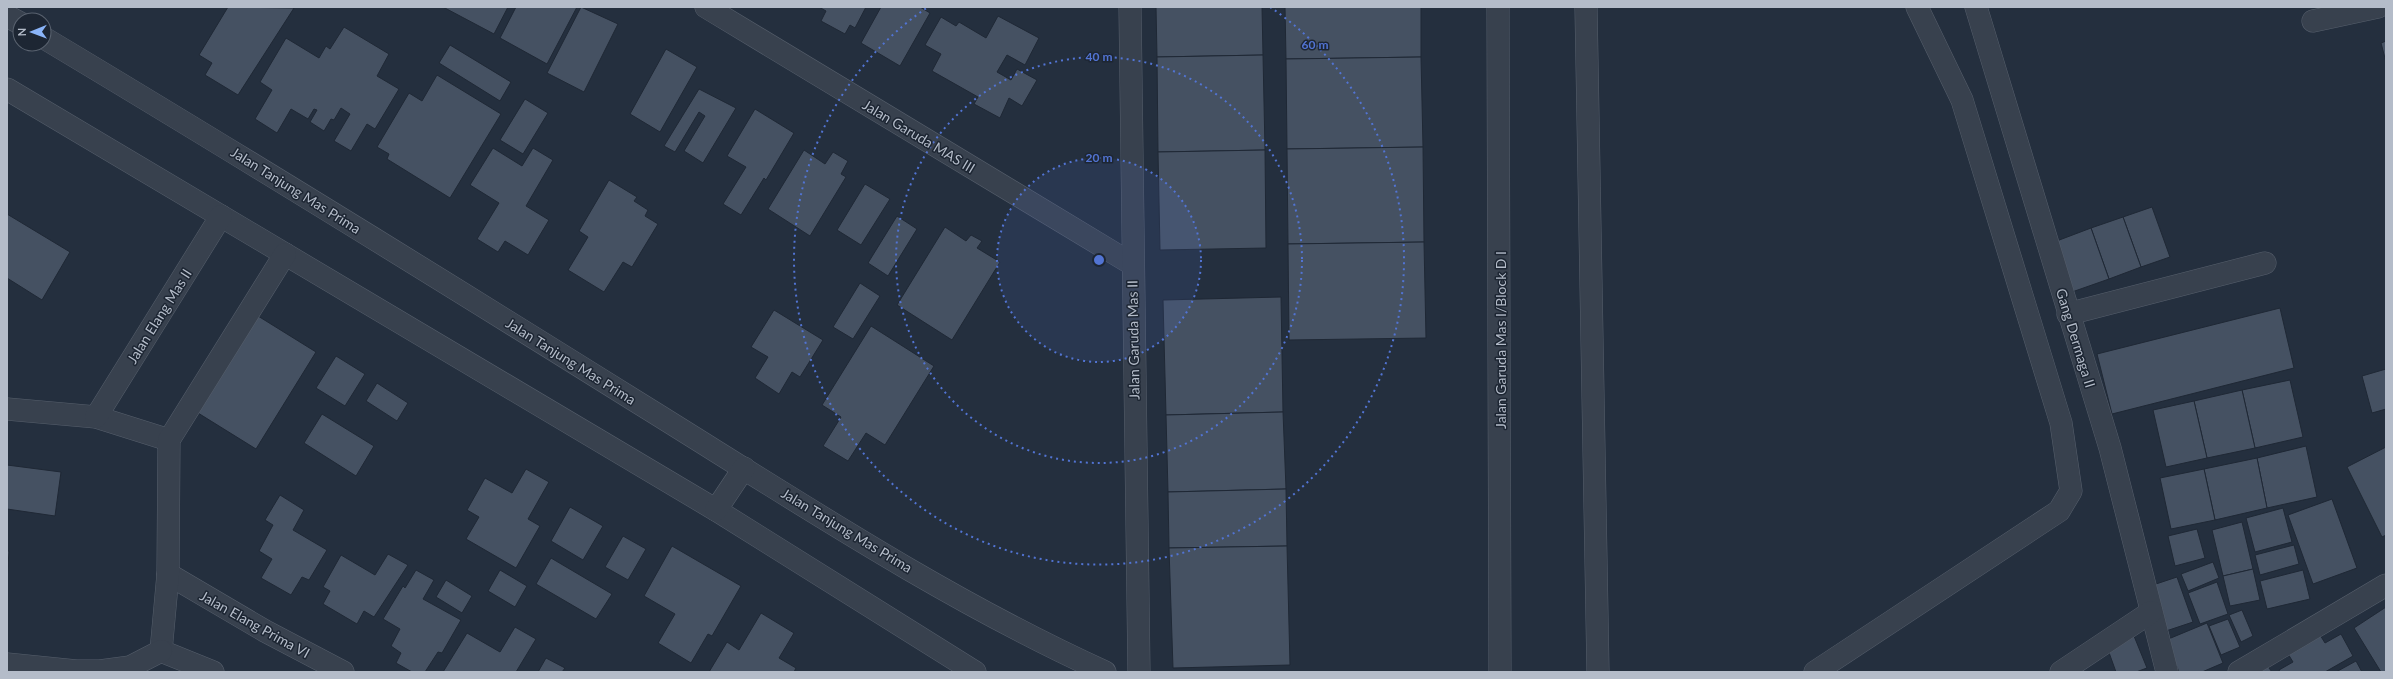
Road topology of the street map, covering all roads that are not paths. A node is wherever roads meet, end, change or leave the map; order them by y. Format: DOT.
graph roads {
  1 [pos="706,7"];
  2 [pos="1130,7"];
  3 [pos="1498,7"];
  4 [pos="1586,7"];
  5 [pos="1917,7"];
  6 [pos="1976,7"];
  7 [pos="2378,7"];
  8 [pos="2313,21"];
  9 [pos="52,43"];
  10 [pos="7,89"];
  11 [pos="221,216"];
  12 [pos="285,254"];
  13 [pos="2266,262"];
  14 [pos="1132,264"];
  15 [pos="2068,314"];
  16 [pos="7,409"];
  17 [pos="96,417"];
  18 [pos="169,440"];
  19 [pos="744,468"];
  20 [pos="716,510"];
  21 [pos="168,574"];
  22 [pos="2386,585"];
  23 [pos="2151,612"];
  24 [pos="160,652"];
  25 [pos="7,664"];
  26 [pos="213,672"];
  27 [pos="343,672"];
  28 [pos="975,672"];
  29 [pos="1105,672"];
  30 [pos="1139,672"];
  31 [pos="1500,672"];
  32 [pos="1598,672"];
  33 [pos="1815,672"];
  34 [pos="2061,672"];
  35 [pos="2168,672"];
  36 [pos="2239,672"];
  1 -- 14 [label="street, Jalan Garuda MAS III"];
  2 -- 14 [label="street, Jalan Garuda Mas II"];
  3 -- 31 [label="street, Jalan Garuda Mas I/Block D I"];
  4 -- 32 [label="street"];
  5 -- 33 [label="street"];
  6 -- 15 [label="street, Gang Dermaga II"];
  7 -- 8 [label="street"];
  9 -- 19 [label="street, Jalan Tanjung Mas Prima"];
  10 -- 11 [label="street"];
  11 -- 12 [label="street"];
  11 -- 17 [label="street, Jalan Elang Mas II"];
  12 -- 18 [label="street"];
  12 -- 20 [label="street"];
  13 -- 15 [label="street"];
  14 -- 30 [label="street, Jalan Garuda Mas II"];
  15 -- 23 [label="street, Gang Dermaga II"];
  16 -- 17 [label="street"];
  17 -- 18 [label="street"];
  18 -- 21 [label="street"];
  19 -- 20 [label="street"];
  19 -- 29 [label="street, Jalan Tanjung Mas Prima"];
  20 -- 28 [label="street"];
  21 -- 24 [label="street"];
  21 -- 27 [label="street, Jalan Elang Prima VI"];
  22 -- 36 [label="street"];
  23 -- 34 [label="street"];
  23 -- 35 [label="street, Gang Dermaga II"];
  24 -- 25 [label="street"];
  24 -- 26 [label="street"];
}
